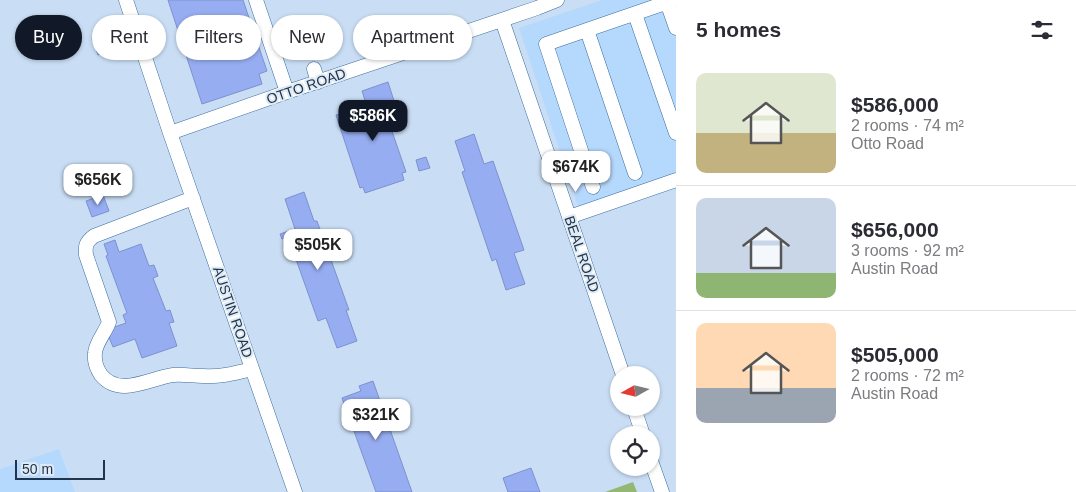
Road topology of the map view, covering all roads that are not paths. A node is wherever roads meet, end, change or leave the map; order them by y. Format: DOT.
graph roads {
  1 [pos="126,0"];
  2 [pos="256,0"];
  3 [pos="556,0"];
  4 [pos="671,1"];
  5 [pos="635,14"];
  6 [pos="502,20"];
  7 [pos="676,28"];
  8 [pos="586,30"];
  9 [pos="287,92"];
  10 [pos="170,133"];
  11 [pos="676,133"];
  12 [pos="635,173"];
  13 [pos="676,180"];
  14 [pos="593,187"];
  15 [pos="193,198"];
  16 [pos="569,217"];
  17 [pos="620,366"];
  18 [pos="252,369"];
  19 [pos="656,476"];
  20 [pos="295,492"];
  21 [pos="662,492"];
  1 -- 10 [label="street, AUSTIN ROAD"];
  2 -- 9 [label="street"];
  3 -- 6 [label="street, OTTO ROAD"];
  4 -- 5 [label="street"];
  4 -- 7 [label="street"];
  5 -- 8 [label="street"];
  5 -- 11 [label="street"];
  6 -- 9 [label="street, OTTO ROAD"];
  6 -- 16 [label="street, BEAL ROAD"];
  8 -- 12 [label="street"];
  8 -- 14 [label="street"];
  9 -- 10 [label="street, OTTO ROAD"];
  10 -- 15 [label="street, AUSTIN ROAD"];
  13 -- 16 [label="street"];
  15 -- 18 [label="street, AUSTIN ROAD"];
  15 -- 18 [label="street"];
  16 -- 17 [label="street, BEAL ROAD"];
  18 -- 20 [label="street, AUSTIN ROAD"];
  19 -- 21 [label="street"];
}
